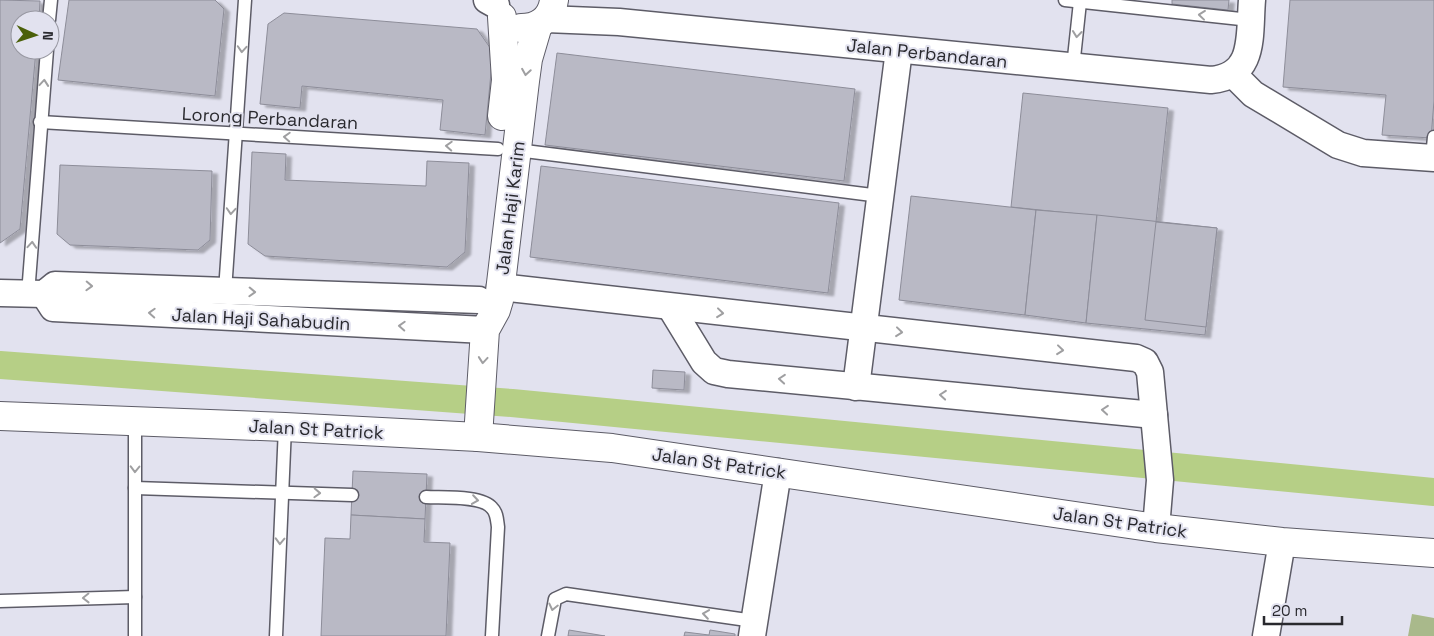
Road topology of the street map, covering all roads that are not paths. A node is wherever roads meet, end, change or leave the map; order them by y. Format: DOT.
graph roads {
  1 [pos="245,0"];
  2 [pos="566,0"];
  3 [pos="1065,0"];
  4 [pos="1080,2"];
  5 [pos="495,6"];
  6 [pos="1163,6"];
  7 [pos="1251,10"];
  8 [pos="546,15"];
  9 [pos="619,22"];
  10 [pos="900,50"];
  11 [pos="45,60"];
  12 [pos="1073,67"];
  13 [pos="1234,75"];
  14 [pos="40,122"];
  15 [pos="236,134"];
  16 [pos="507,150"];
  17 [pos="1433,151"];
  18 [pos="880,196"];
  19 [pos="225,291"];
  20 [pos="0,293"];
  21 [pos="36,294"];
  22 [pos="490,294"];
  23 [pos="446,299"];
  24 [pos="672,308"];
  25 [pos="444,328"];
  26 [pos="863,328"];
  27 [pos="485,330"];
  28 [pos="856,386"];
  29 [pos="1154,415"];
  30 [pos="0,416"];
  31 [pos="135,420"];
  32 [pos="285,427"];
  33 [pos="478,437"];
  34 [pos="778,472"];
  35 [pos="135,488"];
  36 [pos="282,492"];
  37 [pos="352,495"];
  38 [pos="426,498"];
  39 [pos="1156,528"];
  40 [pos="1282,542"];
  41 [pos="1434,553"];
  42 [pos="135,597"];
  43 [pos="0,601"];
  44 [pos="753,628"];
  45 [pos="135,636"];
  46 [pos="276,636"];
  47 [pos="492,636"];
  48 [pos="548,636"];
  49 [pos="1266,636"];
  1 -- 15 [label="lane, one-way"];
  2 -- 9 [label="street, Jalan Perbandaran"];
  3 -- 4 [label="lane"];
  4 -- 6 [label="lane"];
  4 -- 12 [label="lane, one-way"];
  5 -- 8 [label="street"];
  5 -- 16 [label="street, Jalan Haji Karim"];
  7 -- 6 [label="lane, one-way"];
  7 -- 13 [label="street"];
  8 -- 9 [label="street, Jalan Perbandaran"];
  8 -- 16 [label="street, Jalan Haji Karim, one-way"];
  9 -- 10 [label="street, Jalan Perbandaran"];
  10 -- 12 [label="street, Jalan Perbandaran"];
  10 -- 18 [label="street"];
  14 -- 11 [label="lane, one-way"];
  12 -- 13 [label="street, Jalan Perbandaran"];
  13 -- 17 [label="street"];
  14 -- 15 [label="lane, Lorong Perbandaran"];
  21 -- 14 [label="lane, one-way"];
  16 -- 15 [label="lane, Lorong Perbandaran, one-way"];
  15 -- 19 [label="lane, one-way"];
  16 -- 18 [label="lane, Lorong Perbandaran"];
  16 -- 22 [label="street, Jalan Haji Karim"];
  18 -- 26 [label="street"];
  21 -- 19 [label="street, Jalan Haji Sahabudin, one-way"];
  19 -- 23 [label="street, Jalan Haji Sahabudin, one-way"];
  20 -- 21 [label="street, Jalan Haji Sahabudin"];
  25 -- 21 [label="street, Jalan Haji Sahabudin, one-way"];
  22 -- 23 [label="street, Jalan Haji Sahabudin"];
  22 -- 24 [label="street, Jalan Haji Sahabudin"];
  22 -- 27 [label="street, Jalan Haji Karim"];
  23 -- 25 [label="street"];
  24 -- 26 [label="street, Jalan Haji Sahabudin, one-way"];
  28 -- 24 [label="street, one-way"];
  25 -- 27 [label="street, Jalan Haji Sahabudin"];
  26 -- 28 [label="street"];
  26 -- 29 [label="street, Jalan Haji Sahabudin, one-way"];
  27 -- 33 [label="street, one-way"];
  29 -- 28 [label="street, one-way"];
  29 -- 39 [label="street, Jalan Haji Sahabudin"];
  30 -- 31 [label="street, Jalan St Patrick"];
  31 -- 32 [label="street, Jalan St Patrick"];
  31 -- 35 [label="lane, one-way"];
  32 -- 33 [label="street, Jalan St Patrick"];
  32 -- 36 [label="lane"];
  33 -- 34 [label="street, Jalan St Patrick"];
  34 -- 39 [label="street, Jalan St Patrick"];
  34 -- 44 [label="street"];
  35 -- 36 [label="lane"];
  35 -- 42 [label="lane"];
  36 -- 37 [label="lane, one-way"];
  36 -- 46 [label="lane, one-way"];
  38 -- 47 [label="lane, one-way"];
  39 -- 40 [label="street, Jalan St Patrick"];
  40 -- 41 [label="street, Jalan St Patrick"];
  40 -- 49 [label="street"];
  42 -- 43 [label="lane, one-way"];
  42 -- 45 [label="lane"];
  44 -- 48 [label="lane, one-way"];
}
